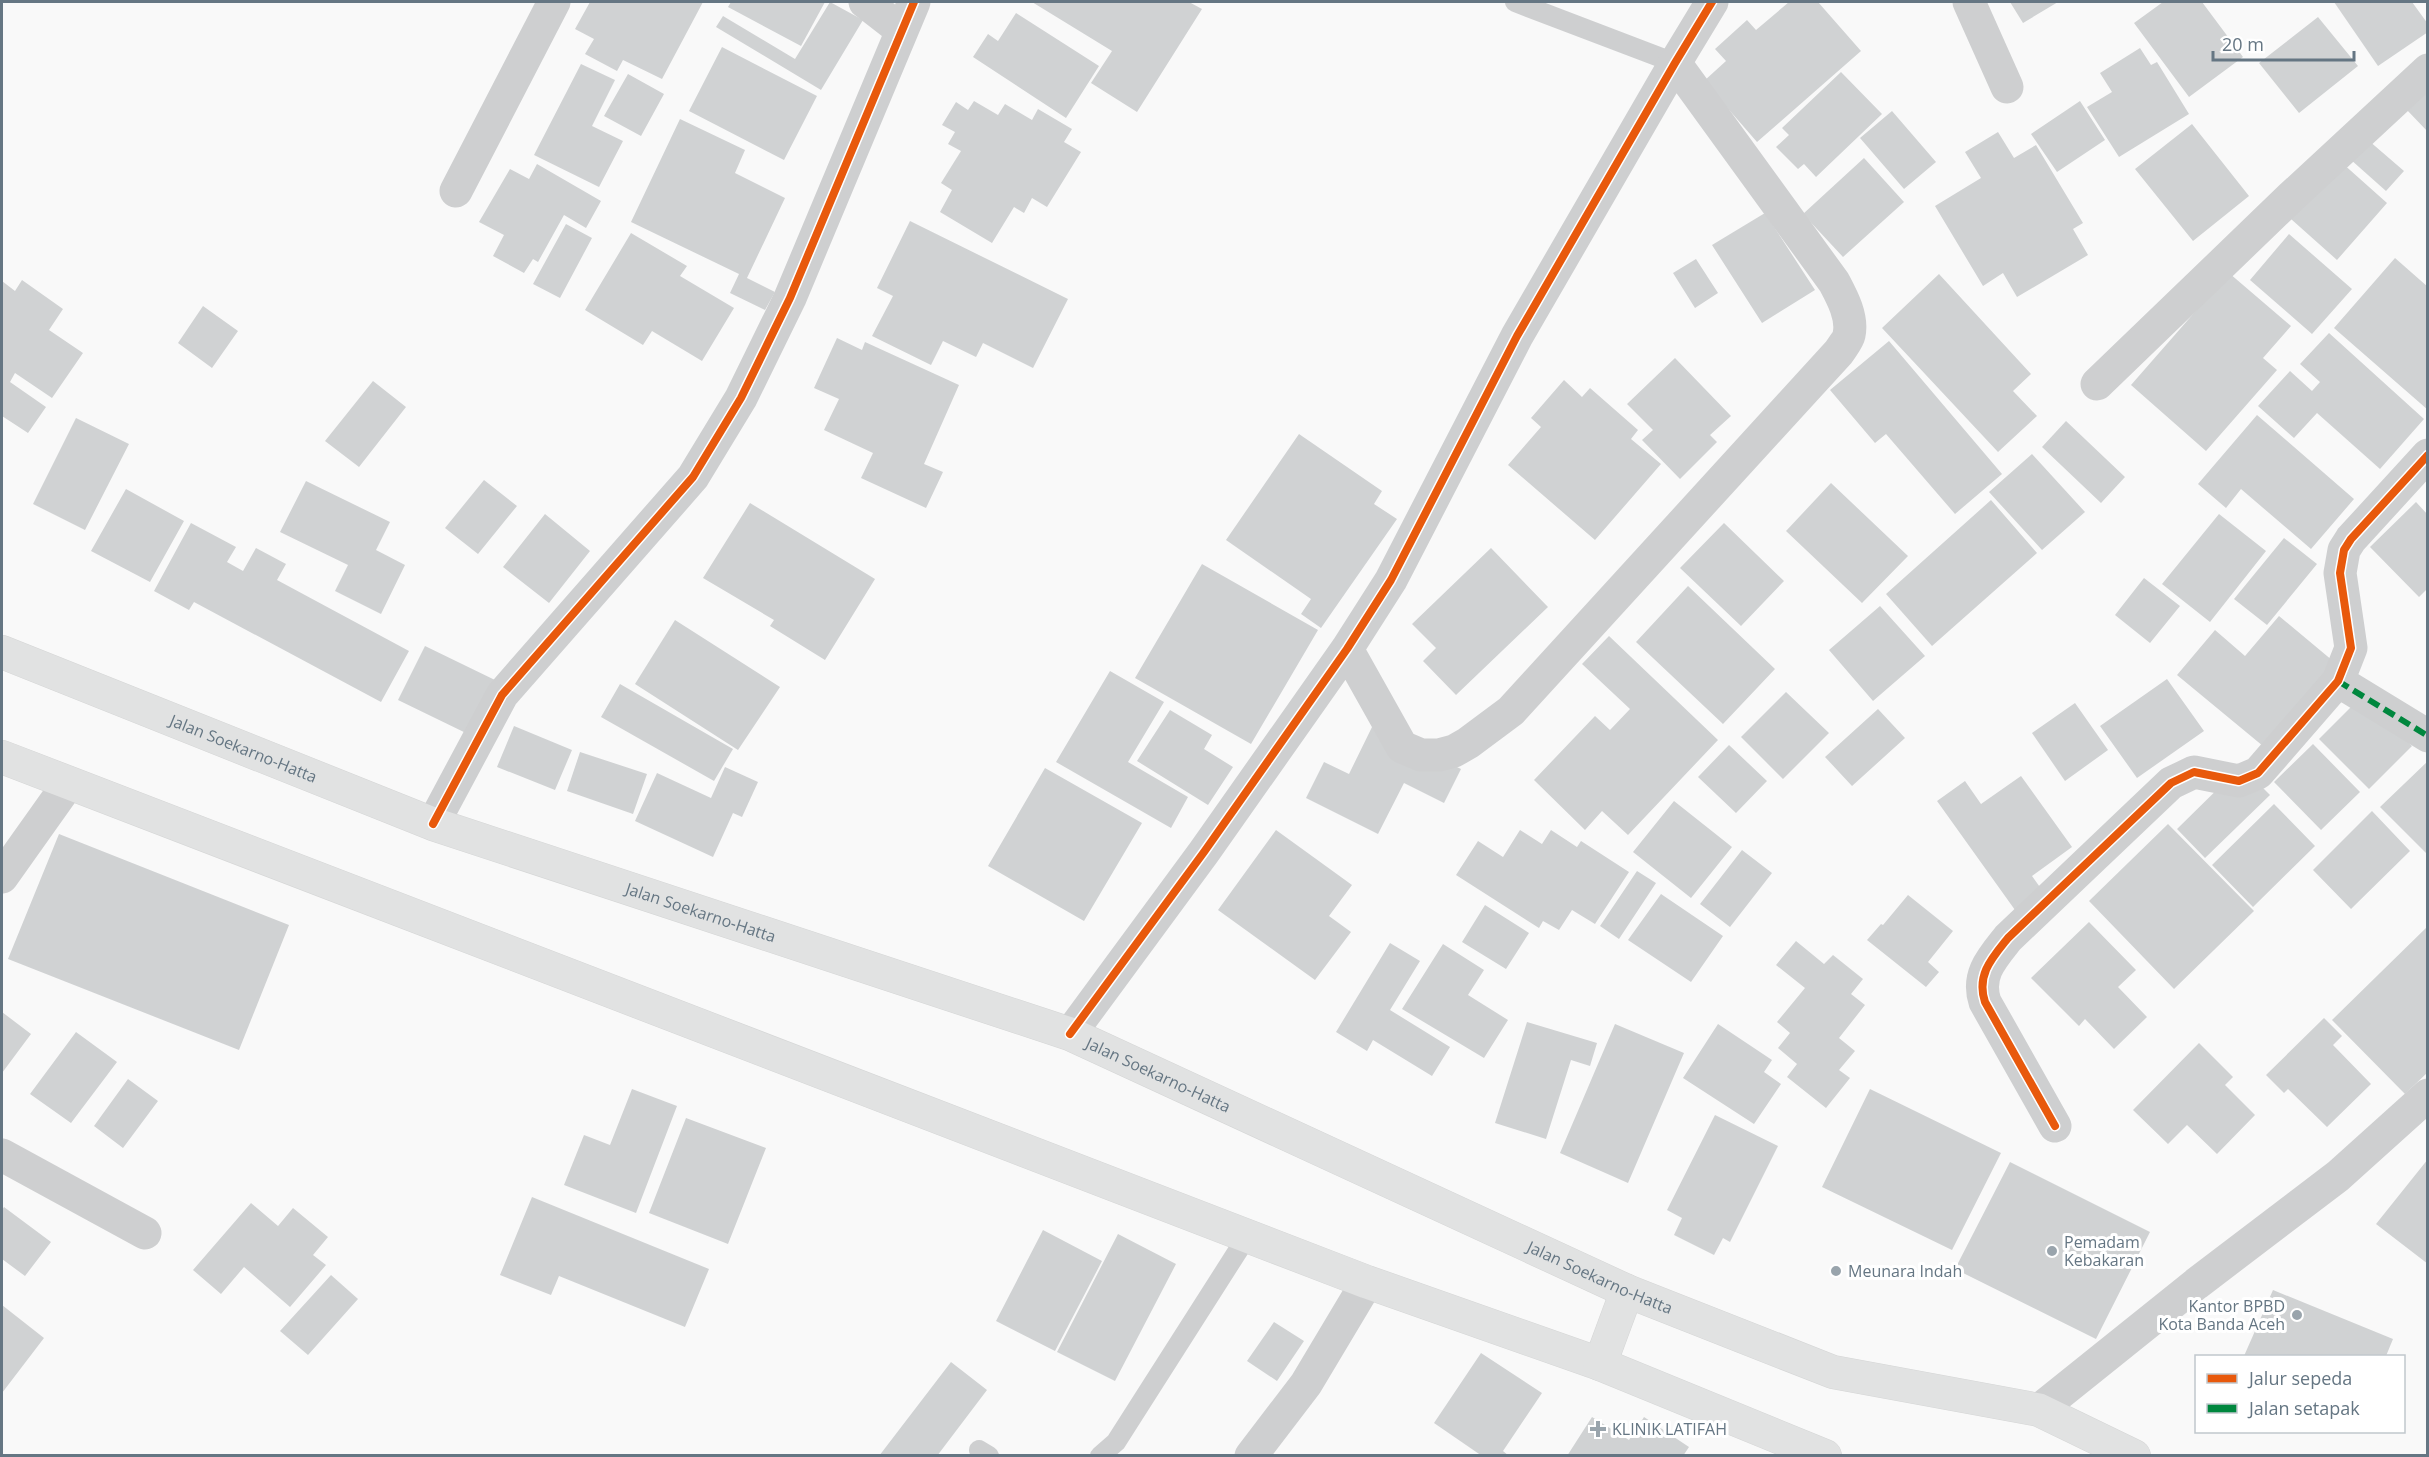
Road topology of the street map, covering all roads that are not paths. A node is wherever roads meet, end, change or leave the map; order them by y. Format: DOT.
graph roads {
  1 [pos="865,2"];
  2 [pos="1515,2"];
  3 [pos="1712,2"];
  4 [pos="1969,2"];
  5 [pos="548,4"];
  6 [pos="908,16"];
  7 [pos="1674,63"];
  8 [pos="2427,70"];
  9 [pos="2007,87"];
  10 [pos="456,191"];
  11 [pos="2097,384"];
  12 [pos="2427,454"];
  13 [pos="1347,649"];
  14 [pos="2,652"];
  15 [pos="2338,681"];
  16 [pos="2427,736"];
  17 [pos="2,757"];
  18 [pos="68,784"];
  19 [pos="433,824"];
  20 [pos="2,877"];
  21 [pos="1070,1034"];
  22 [pos="2427,1095"];
  23 [pos="2055,1126"];
  24 [pos="2,1155"];
  25 [pos="145,1233"];
  26 [pos="1248,1235"];
  27 [pos="1367,1282"];
  28 [pos="1627,1291"];
  29 [pos="1600,1364"];
  30 [pos="2039,1410"];
  31 [pos="1100,1455"];
  32 [pos="1251,1455"];
  33 [pos="1825,1455"];
  34 [pos="2134,1455"];
  1 -- 6 [label="street"];
  2 -- 7 [label="lane"];
  3 -- 7 [label="street"];
  4 -- 9 [label="street"];
  5 -- 10 [label="street"];
  6 -- 19 [label="street"];
  7 -- 13 [label="street"];
  7 -- 13 [label="street"];
  8 -- 11 [label="street"];
  12 -- 15 [label="street"];
  13 -- 21 [label="street"];
  14 -- 19 [label="highway, Jalan Soekarno-Hatta"];
  15 -- 16 [label="street"];
  15 -- 23 [label="street"];
  17 -- 18 [label="highway"];
  18 -- 20 [label="street"];
  18 -- 26 [label="highway"];
  19 -- 21 [label="highway, Jalan Soekarno-Hatta"];
  21 -- 28 [label="highway, Jalan Soekarno-Hatta"];
  22 -- 30 [label="street"];
  24 -- 25 [label="street"];
  26 -- 27 [label="highway"];
  26 -- 31 [label="lane"];
  27 -- 29 [label="highway"];
  27 -- 32 [label="street"];
  28 -- 29 [label="highway"];
  28 -- 30 [label="highway, Jalan Soekarno-Hatta"];
  29 -- 33 [label="highway"];
  30 -- 34 [label="highway, Jalan Soekarno-Hatta"];
}
